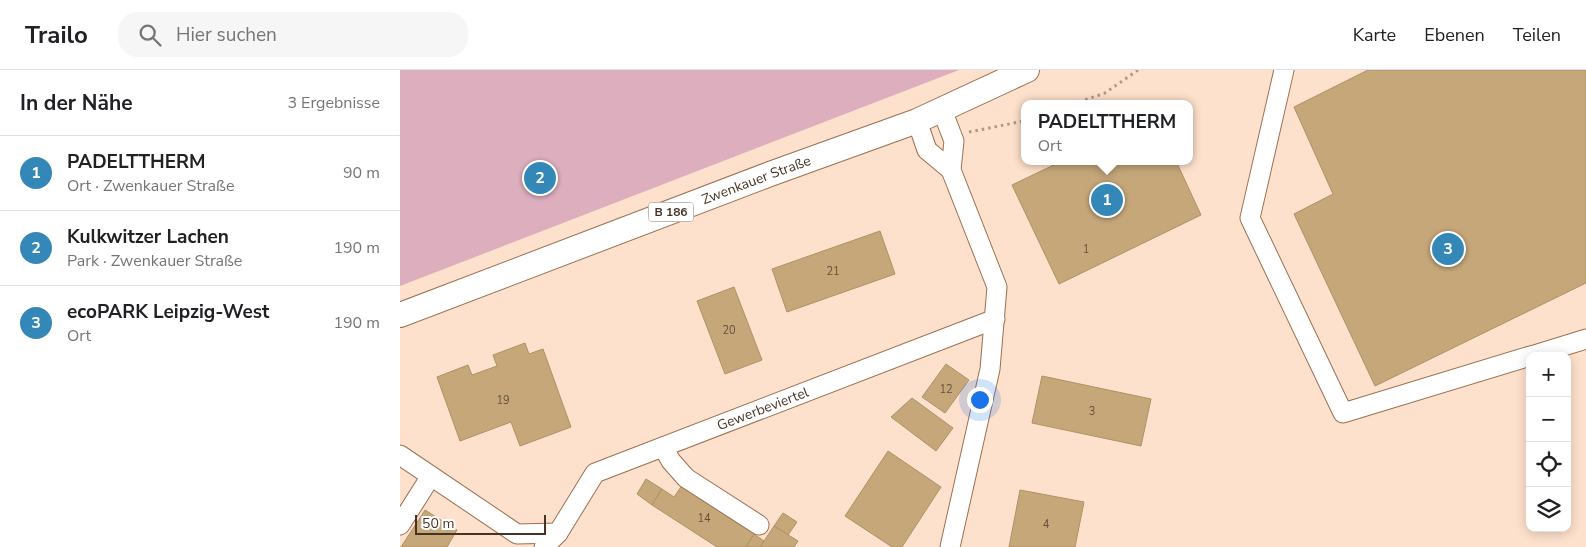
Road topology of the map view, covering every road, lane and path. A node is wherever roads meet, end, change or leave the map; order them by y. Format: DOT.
graph roads {
  1 [pos="1027,70"];
  2 [pos="1138,70"];
  3 [pos="1284,70"];
  4 [pos="1085,100"];
  5 [pos="942,110"];
  6 [pos="917,121"];
  7 [pos="1021,122"];
  8 [pos="952,136"];
  9 [pos="951,170"];
  10 [pos="400,315"];
  11 [pos="995,319"];
  12 [pos="1586,339"];
  13 [pos="1543,352"];
  14 [pos="1526,357"];
  15 [pos="663,447"];
  16 [pos="400,455"];
  17 [pos="431,476"];
  18 [pos="400,525"];
  19 [pos="759,525"];
  20 [pos="563,540"];
  21 [pos="544,547"];
  22 [pos="950,547"];
  1 -- 5 [label="main road, Zwenkauer Straße / B 186"];
  2 -- 4 [label="path"];
  3 -- 14 [label="lane"];
  5 -- 6 [label="main road, Zwenkauer Straße / B 186"];
  5 -- 8 [label="lane"];
  6 -- 9 [label="lane"];
  6 -- 10 [label="main road, Zwenkauer Straße / B 186"];
  7 -- 8 [label="path"];
  8 -- 9 [label="lane"];
  9 -- 11 [label="lane"];
  11 -- 15 [label="lane, Gewerbeviertel"];
  11 -- 22 [label="lane"];
  12 -- 13 [label="lane"];
  15 -- 19 [label="lane"];
  15 -- 20 [label="lane, Gewerbeviertel"];
  16 -- 17 [label="lane"];
  17 -- 18 [label="lane"];
  17 -- 20 [label="lane"];
  20 -- 21 [label="lane, Gewerbeviertel"];
}
